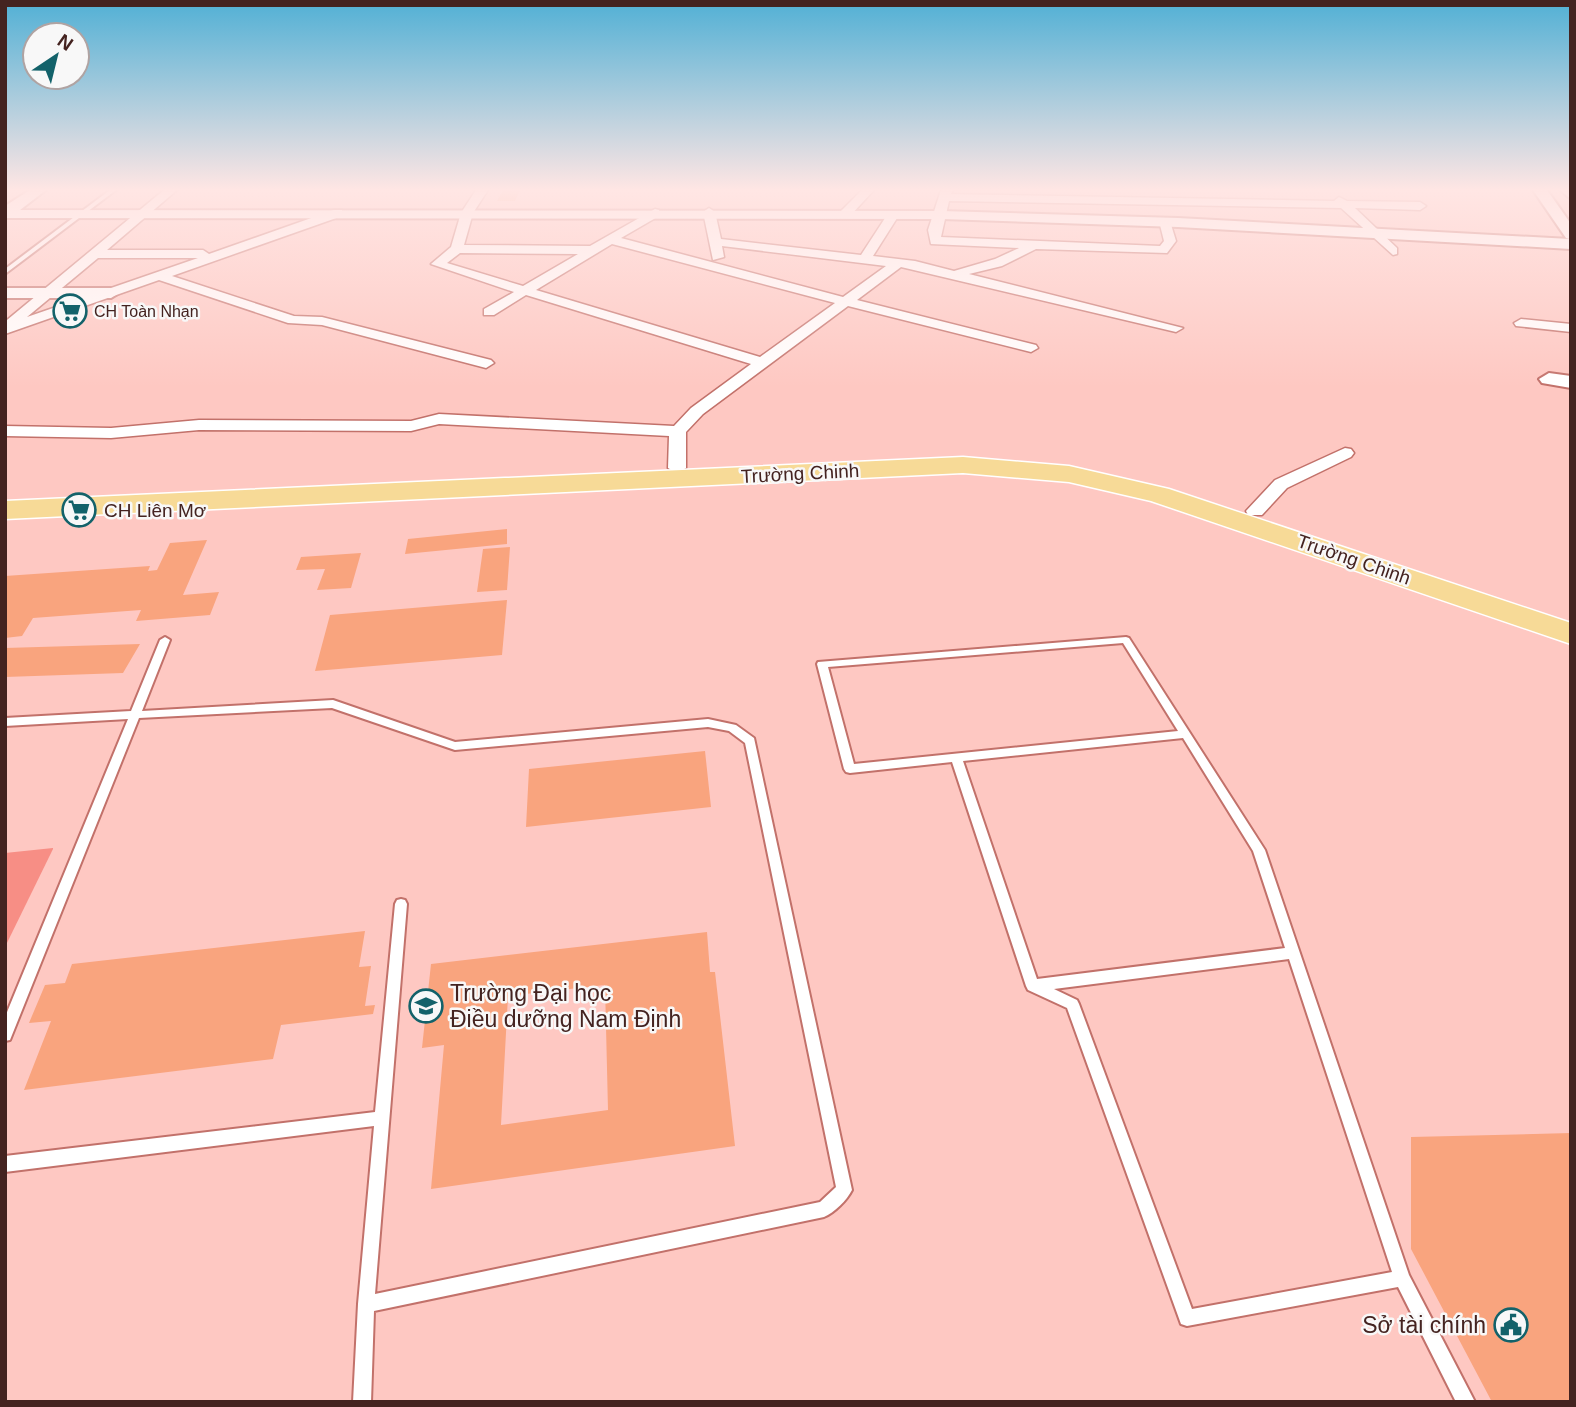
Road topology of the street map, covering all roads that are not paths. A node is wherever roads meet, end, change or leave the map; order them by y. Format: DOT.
graph roads {
  1 [pos="26,256"];
  2 [pos="92,256"];
  3 [pos="217,256"];
  4 [pos="448,256"];
  5 [pos="588,256"];
  6 [pos="666,256"];
  7 [pos="717,256"];
  8 [pos="834,256"];
  9 [pos="867,256"];
  10 [pos="1012,256"];
  11 [pos="864,260"];
  12 [pos="897,264"];
  13 [pos="716,270"];
  14 [pos="5,272"];
  15 [pos="957,274"];
  16 [pos="160,275"];
  17 [pos="529,291"];
  18 [pos="5,293"];
  19 [pos="45,293"];
  20 [pos="111,293"];
  21 [pos="847,302"];
  22 [pos="489,312"];
  23 [pos="1521,323"];
  24 [pos="1176,328"];
  25 [pos="1571,328"];
  26 [pos="5,330"];
  27 [pos="1031,348"];
  28 [pos="760,362"];
  29 [pos="486,363"];
  30 [pos="1549,379"];
  31 [pos="1571,382"];
  32 [pos="5,431"];
  33 [pos="678,431"];
  34 [pos="1345,453"];
  35 [pos="677,468"];
  36 [pos="5,500"];
  37 [pos="5,510"];
  38 [pos="1255,511"];
  39 [pos="1571,618"];
  40 [pos="1571,634"];
  41 [pos="165,639"];
  42 [pos="135,717"];
  43 [pos="5,722"];
  44 [pos="1186,734"];
  45 [pos="956,758"];
  46 [pos="401,904"];
  47 [pos="1293,953"];
  48 [pos="1033,986"];
  49 [pos="5,1035"];
  50 [pos="382,1118"];
  51 [pos="5,1164"];
  52 [pos="1402,1278"];
  53 [pos="366,1304"];
  54 [pos="362,1402"];
  55 [pos="1466,1402"];
  1 -- 14 [label="lane"];
  2 -- 19 [label="street"];
  3 -- 16 [label="street"];
  4 -- 17 [label="street"];
  5 -- 17 [label="street"];
  6 -- 13 [label="street"];
  7 -- 13 [label="street"];
  8 -- 11 [label="street"];
  9 -- 11 [label="street"];
  10 -- 15 [label="street"];
  11 -- 12 [label="street"];
  12 -- 15 [label="street"];
  12 -- 21 [label="street"];
  13 -- 21 [label="street"];
  15 -- 24 [label="street"];
  16 -- 20 [label="street"];
  16 -- 29 [label="street"];
  17 -- 22 [label="street"];
  17 -- 28 [label="street"];
  18 -- 19 [label="street"];
  19 -- 20 [label="street"];
  19 -- 26 [label="street"];
  20 -- 26 [label="street"];
  21 -- 27 [label="street"];
  21 -- 28 [label="street"];
  23 -- 25 [label="street"];
  28 -- 33 [label="street"];
  30 -- 31 [label="street"];
  32 -- 33 [label="street"];
  33 -- 35 [label="street"];
  34 -- 38 [label="street"];
  35 -- 36 [label="main road, Trường Chinh"];
  35 -- 38 [label="main road, Trường Chinh"];
  37 -- 40 [label="main road, Trường Chinh"];
  38 -- 39 [label="main road, Trường Chinh"];
  41 -- 42 [label="lane"];
  42 -- 43 [label="lane"];
  42 -- 49 [label="lane"];
  42 -- 53 [label="lane"];
  44 -- 45 [label="lane"];
  44 -- 45 [label="lane"];
  44 -- 47 [label="lane"];
  45 -- 48 [label="lane"];
  46 -- 50 [label="lane"];
  47 -- 48 [label="lane"];
  47 -- 52 [label="lane"];
  48 -- 52 [label="lane"];
  50 -- 51 [label="lane"];
  50 -- 53 [label="lane"];
  52 -- 55 [label="lane"];
  53 -- 54 [label="lane"];
}
